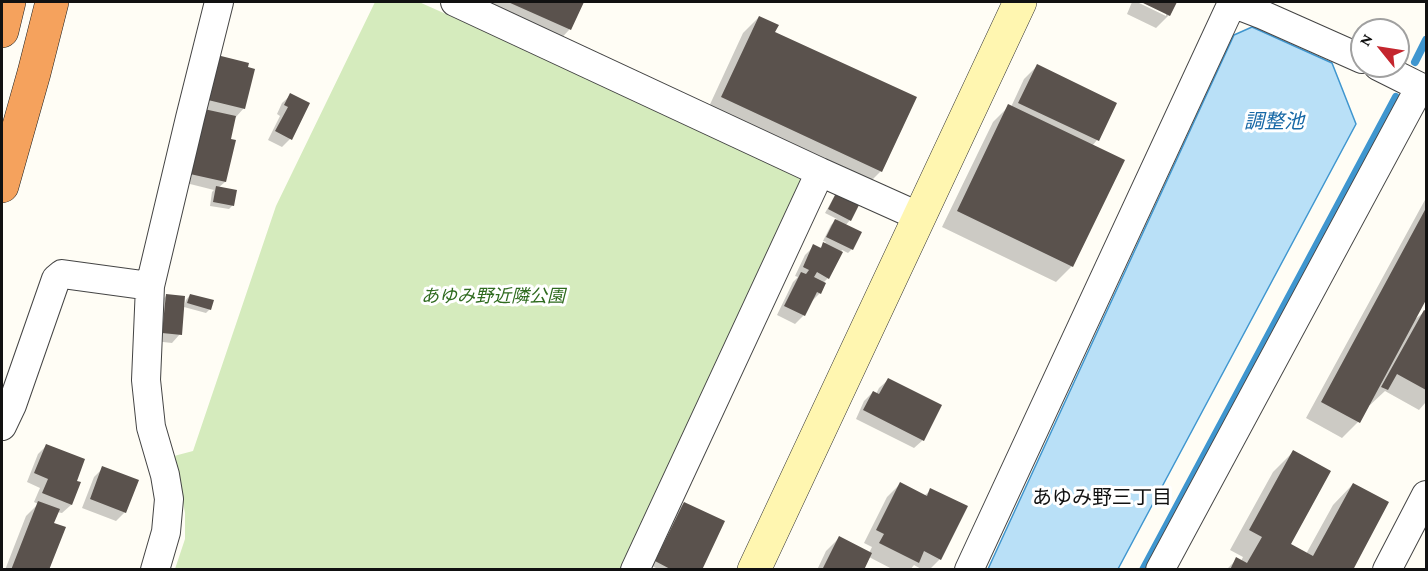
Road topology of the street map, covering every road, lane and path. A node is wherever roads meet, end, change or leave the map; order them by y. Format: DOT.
graph roads {
  1 [pos="9,2"];
  2 [pos="52,2"];
  3 [pos="219,2"];
  4 [pos="455,2"];
  5 [pos="1020,2"];
  6 [pos="2,31"];
  7 [pos="1350,54"];
  8 [pos="1402,78"];
  9 [pos="1423,88"];
  10 [pos="820,172"];
  11 [pos="2,186"];
  12 [pos="918,216"];
  13 [pos="150,286"];
  14 [pos="2,424"];
  15 [pos="1426,498"];
  16 [pos="155,570"];
  17 [pos="635,570"];
  18 [pos="754,570"];
  19 [pos="969,570"];
  20 [pos="1160,570"];
  21 [pos="1387,570"];
  1 -- 6 [label="highway"];
  2 -- 11 [label="highway"];
  3 -- 13 [label="street"];
  4 -- 10 [label="street"];
  5 -- 12 [label="street"];
  7 -- 19 [label="street"];
  8 -- 9 [label="street"];
  9 -- 20 [label="street"];
  10 -- 12 [label="street"];
  10 -- 17 [label="street"];
  12 -- 18 [label="street"];
  13 -- 14 [label="street"];
  13 -- 16 [label="street"];
  15 -- 21 [label="street"];
}
